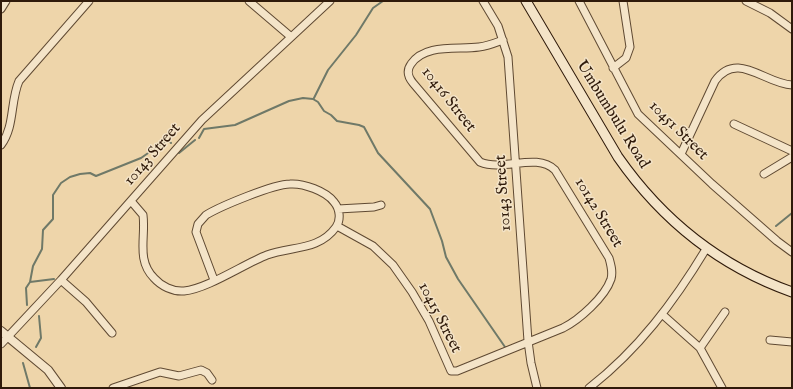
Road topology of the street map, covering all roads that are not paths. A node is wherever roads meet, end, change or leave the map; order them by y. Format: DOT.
graph roads {
  1 [pos="6,1"];
  2 [pos="88,1"];
  3 [pos="249,1"];
  4 [pos="330,1"];
  5 [pos="483,1"];
  6 [pos="526,1"];
  7 [pos="580,1"];
  8 [pos="623,1"];
  9 [pos="746,1"];
  10 [pos="1,9"];
  11 [pos="792,29"];
  12 [pos="290,36"];
  13 [pos="503,40"];
  14 [pos="613,68"];
  15 [pos="792,85"];
  16 [pos="734,124"];
  17 [pos="1,145"];
  18 [pos="792,151"];
  19 [pos="681,154"];
  20 [pos="792,157"];
  21 [pos="516,165"];
  22 [pos="764,174"];
  23 [pos="131,201"];
  24 [pos="381,205"];
  25 [pos="338,209"];
  26 [pos="337,226"];
  27 [pos="706,249"];
  28 [pos="791,250"];
  29 [pos="61,280"];
  30 [pos="214,280"];
  31 [pos="792,292"];
  32 [pos="725,312"];
  33 [pos="663,315"];
  34 [pos="1,331"];
  35 [pos="112,333"];
  36 [pos="8,337"];
  37 [pos="770,340"];
  38 [pos="528,341"];
  39 [pos="792,342"];
  40 [pos="1,344"];
  41 [pos="700,348"];
  42 [pos="212,380"];
  43 [pos="61,388"];
  44 [pos="113,388"];
  45 [pos="538,388"];
  46 [pos="589,388"];
  47 [pos="722,388"];
  1 -- 10 [label="street"];
  2 -- 17 [label="street"];
  3 -- 12 [label="street"];
  4 -- 12 [label="street, 10143 Street"];
  5 -- 13 [label="street, 10143 Street"];
  6 -- 27 [label="main road, Umbumbulu Road"];
  7 -- 14 [label="street, 10451 Street"];
  8 -- 14 [label="street"];
  9 -- 11 [label="street"];
  12 -- 23 [label="street, 10143 Street"];
  13 -- 21 [label="street, 10143 Street"];
  13 -- 21 [label="street, 10416 Street"];
  14 -- 19 [label="street, 10451 Street"];
  15 -- 19 [label="street"];
  16 -- 18 [label="street"];
  19 -- 28 [label="street, 10451 Street"];
  20 -- 22 [label="street"];
  21 -- 38 [label="street, 10143 Street"];
  21 -- 38 [label="street, 10142 Street"];
  23 -- 29 [label="street, 10143 Street"];
  23 -- 30 [label="street"];
  24 -- 25 [label="street"];
  25 -- 26 [label="street"];
  25 -- 30 [label="street"];
  26 -- 30 [label="street"];
  26 -- 38 [label="street, 10415 Street"];
  27 -- 31 [label="main road, Umbumbulu Road"];
  27 -- 33 [label="street"];
  29 -- 35 [label="street"];
  29 -- 36 [label="street, 10143 Street"];
  32 -- 41 [label="street"];
  33 -- 41 [label="street"];
  33 -- 46 [label="street"];
  34 -- 36 [label="street"];
  36 -- 40 [label="street, 10143 Street"];
  36 -- 43 [label="street"];
  37 -- 39 [label="street"];
  38 -- 45 [label="street, 10143 Street"];
  41 -- 47 [label="street"];
  42 -- 44 [label="street"];
}
